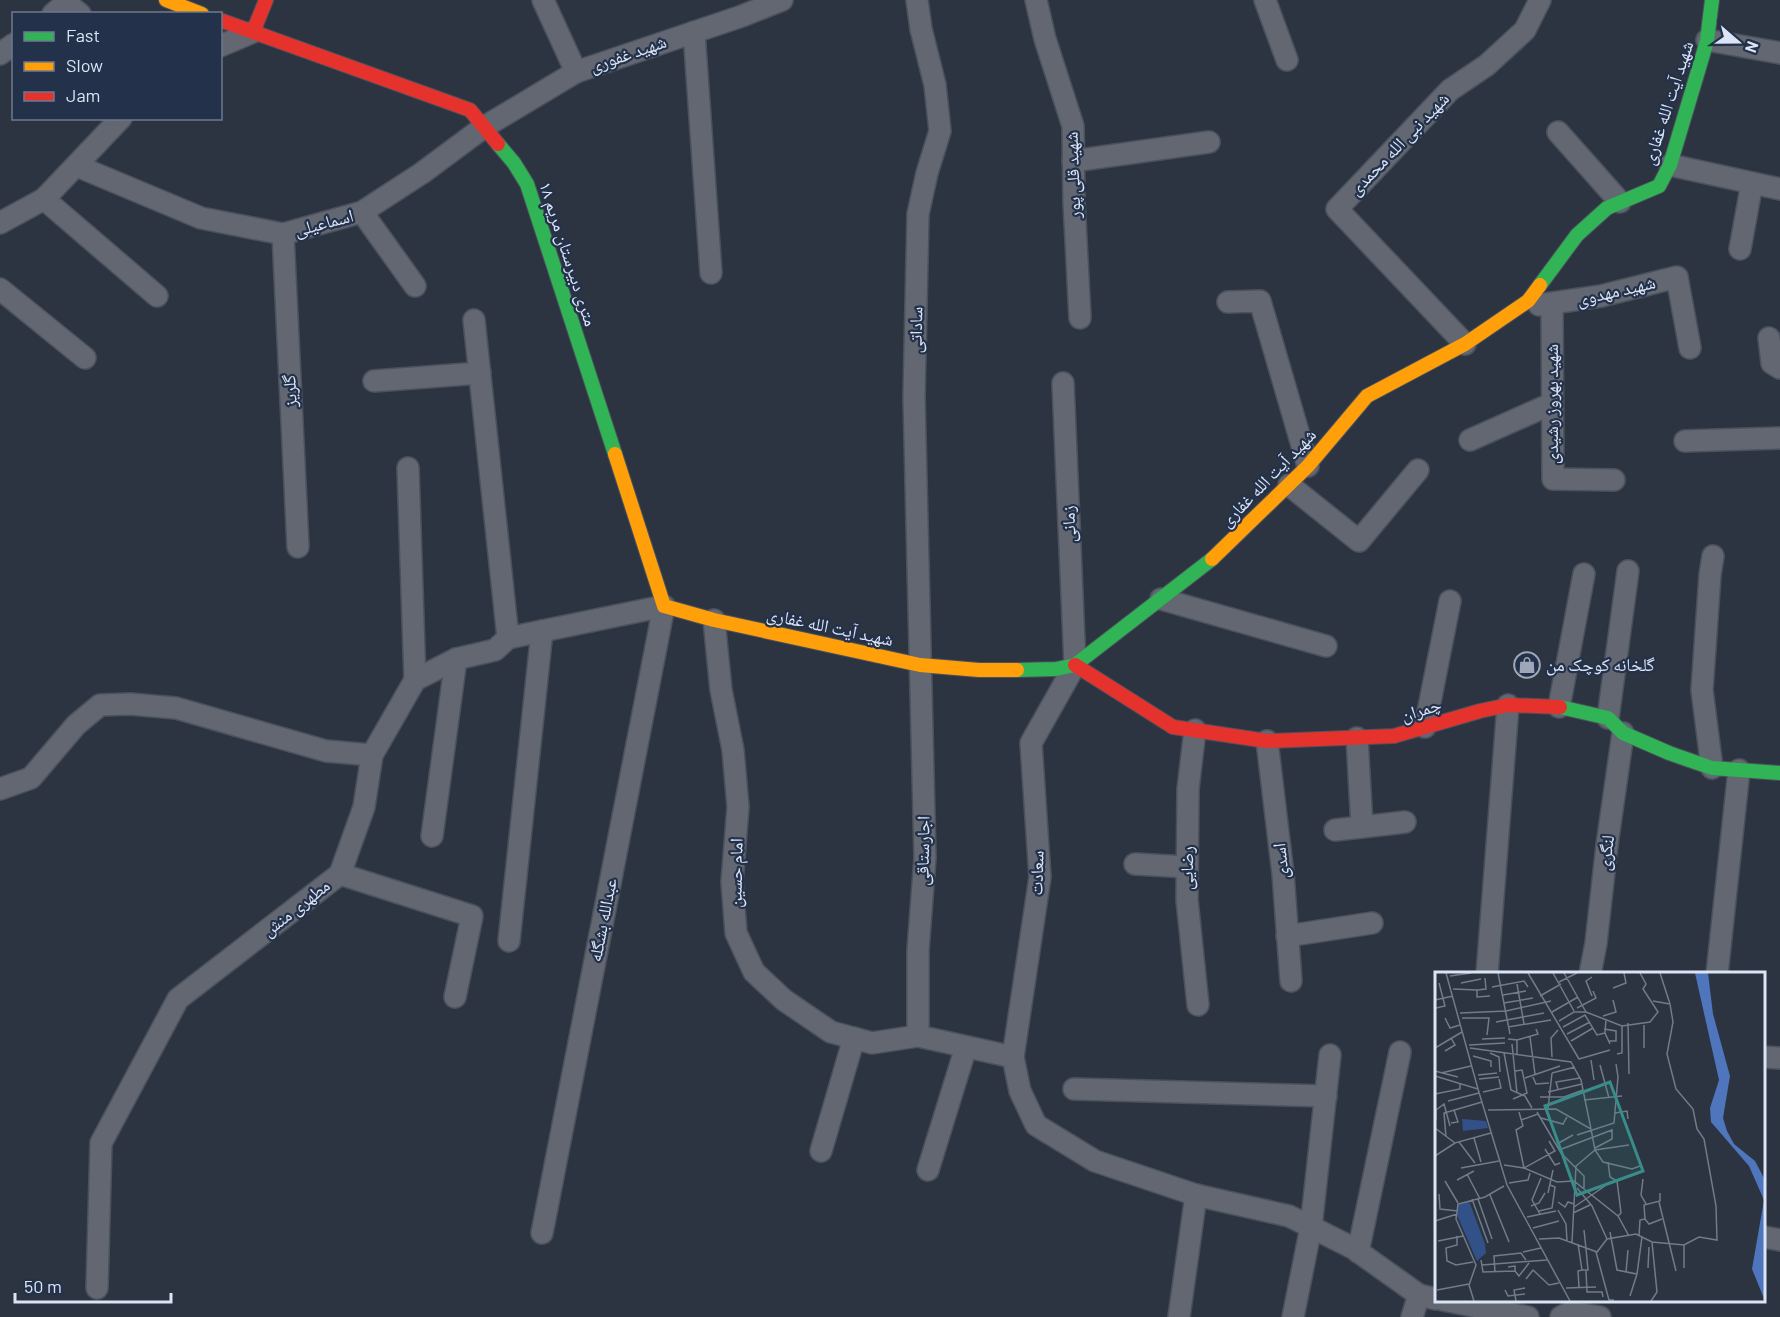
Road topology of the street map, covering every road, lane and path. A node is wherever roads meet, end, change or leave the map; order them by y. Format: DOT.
graph roads {
  1 [pos="167,0"];
  2 [pos="266,0"];
  3 [pos="543,0"];
  4 [pos="782,0"];
  5 [pos="917,0"];
  6 [pos="1036,0"];
  7 [pos="1265,0"];
  8 [pos="1540,0"];
  9 [pos="1712,0"];
  10 [pos="55,12"];
  11 [pos="77,12"];
  12 [pos="197,12"];
  13 [pos="222,21"];
  14 [pos="252,32"];
  15 [pos="694,32"];
  16 [pos="1707,40"];
  17 [pos="222,45"];
  18 [pos="1780,54"];
  19 [pos="1287,60"];
  20 [pos="576,72"];
  21 [pos="119,120"];
  22 [pos="484,127"];
  23 [pos="1558,132"];
  24 [pos="1209,142"];
  25 [pos="1073,160"];
  26 [pos="1670,165"];
  27 [pos="77,166"];
  28 [pos="1752,183"];
  29 [pos="1780,189"];
  30 [pos="44,199"];
  31 [pos="1620,202"];
  32 [pos="362,212"];
  33 [pos="0,223"];
  34 [pos="283,234"];
  35 [pos="1740,249"];
  36 [pos="711,273"];
  37 [pos="416,286"];
  38 [pos="0,289"];
  39 [pos="157,296"];
  40 [pos="1228,302"];
  41 [pos="1552,304"];
  42 [pos="1519,307"];
  43 [pos="1080,318"];
  44 [pos="474,320"];
  45 [pos="1769,338"];
  46 [pos="1466,344"];
  47 [pos="1690,348"];
  48 [pos="85,358"];
  49 [pos="1780,368"];
  50 [pos="480,373"];
  51 [pos="374,381"];
  52 [pos="1063,383"];
  53 [pos="1551,404"];
  54 [pos="1780,438"];
  55 [pos="1470,440"];
  56 [pos="1685,441"];
  57 [pos="1308,466"];
  58 [pos="408,468"];
  59 [pos="1418,470"];
  60 [pos="1614,480"];
  61 [pos="1288,485"];
  62 [pos="298,547"];
  63 [pos="1713,556"];
  64 [pos="1629,572"];
  65 [pos="1584,574"];
  66 [pos="1161,599"];
  67 [pos="1450,601"];
  68 [pos="664,606"];
  69 [pos="714,620"];
  70 [pos="542,631"];
  71 [pos="508,638"];
  72 [pos="1326,646"];
  73 [pos="456,659"];
  74 [pos="920,665"];
  75 [pos="1075,665"];
  76 [pos="415,680"];
  77 [pos="1508,705"];
  78 [pos="1558,707"];
  79 [pos="1608,718"];
  80 [pos="1425,727"];
  81 [pos="1196,730"];
  82 [pos="1623,733"];
  83 [pos="1357,738"];
  84 [pos="1267,741"];
  85 [pos="372,755"];
  86 [pos="1712,768"];
  87 [pos="1739,770"];
  88 [pos="1780,773"];
  89 [pos="0,789"];
  90 [pos="1405,822"];
  91 [pos="1362,826"];
  92 [pos="1335,830"];
  93 [pos="432,837"];
  94 [pos="1135,864"];
  95 [pos="1187,867"];
  96 [pos="340,873"];
  97 [pos="1372,923"];
  98 [pos="1287,936"];
  99 [pos="509,941"];
  100 [pos="1487,972"];
  101 [pos="1590,972"];
  102 [pos="1717,972"];
  103 [pos="1291,981"];
  104 [pos="454,997"];
  105 [pos="1198,1005"];
  106 [pos="918,1036"];
  107 [pos="854,1038"];
  108 [pos="966,1047"];
  109 [pos="1400,1052"];
  110 [pos="1330,1054"];
  111 [pos="1013,1057"];
  112 [pos="1765,1057"];
  113 [pos="1780,1058"];
  114 [pos="1074,1089"];
  115 [pos="1326,1096"];
  116 [pos="821,1151"];
  117 [pos="928,1170"];
  118 [pos="1196,1195"];
  119 [pos="1311,1227"];
  120 [pos="542,1233"];
  121 [pos="1765,1238"];
  122 [pos="1780,1240"];
  123 [pos="1358,1252"];
  124 [pos="97,1288"];
  125 [pos="1428,1297"];
  126 [pos="1451,1302"];
  127 [pos="1557,1302"];
  128 [pos="1475,1308"];
  129 [pos="1179,1317"];
  130 [pos="1293,1317"];
  131 [pos="1412,1317"];
  132 [pos="1528,1317"];
  133 [pos="1553,1317"];
  134 [pos="1561,1317"];
  135 [pos="1600,1317"];
  1 -- 12 [label="street"];
  2 -- 14 [label="street"];
  3 -- 20 [label="street"];
  4 -- 15 [label="street, شهید غفوری"];
  5 -- 74 [label="street, ساداتی"];
  6 -- 25 [label="street, شهید قلی پور"];
  7 -- 19 [label="street"];
  8 -- 46 [label="street, شهید نبی الله محمدی"];
  9 -- 16 [label="street, شهید آیت الله غفاری"];
  10 -- 11 [label="street"];
  13 -- 14 [label="street, ۱۸ متری دبیرستان مریم"];
  14 -- 17 [label="street"];
  14 -- 22 [label="street, ۱۸ متری دبیرستان مریم"];
  15 -- 20 [label="street, شهید غفوری"];
  15 -- 36 [label="street"];
  16 -- 18 [label="street"];
  16 -- 26 [label="street, شهید آیت الله غفاری"];
  20 -- 22 [label="street, شهید غفوری"];
  21 -- 27 [label="street"];
  22 -- 32 [label="street, اسماعیلی"];
  22 -- 68 [label="street, ۱۸ متری دبیرستان مریم"];
  23 -- 31 [label="street"];
  24 -- 25 [label="street"];
  25 -- 43 [label="street, شهید قلی پور"];
  26 -- 28 [label="street"];
  26 -- 31 [label="street, شهید آیت الله غفاری"];
  27 -- 30 [label="street"];
  27 -- 34 [label="street, اسماعیلی"];
  28 -- 29 [label="street"];
  28 -- 35 [label="street"];
  30 -- 33 [label="street"];
  30 -- 39 [label="street"];
  31 -- 42 [label="street, شهید آیت الله غفاری"];
  32 -- 34 [label="street, اسماعیلی"];
  32 -- 37 [label="street"];
  34 -- 62 [label="street, گلریز"];
  38 -- 48 [label="street"];
  40 -- 57 [label="street"];
  41 -- 42 [label="street, شهید مهدوی"];
  41 -- 47 [label="street, شهید مهدوی"];
  41 -- 53 [label="street, شهید بهروز رشیدی"];
  42 -- 46 [label="street, شهید آیت الله غفاری"];
  44 -- 50 [label="street"];
  45 -- 49 [label="street"];
  46 -- 57 [label="street, شهید آیت الله غفاری"];
  50 -- 51 [label="street"];
  50 -- 71 [label="street"];
  52 -- 75 [label="street, زمانی"];
  53 -- 55 [label="street"];
  53 -- 60 [label="street, شهید بهروز رشیدی"];
  54 -- 56 [label="street"];
  57 -- 61 [label="street, شهید آیت الله غفاری"];
  58 -- 76 [label="street"];
  59 -- 61 [label="street"];
  61 -- 66 [label="street, شهید آیت الله غفاری"];
  63 -- 86 [label="street"];
  64 -- 79 [label="street"];
  65 -- 78 [label="street"];
  66 -- 72 [label="street"];
  66 -- 75 [label="street, شهید آیت الله غفاری"];
  67 -- 80 [label="street"];
  68 -- 69 [label="street, شهید آیت الله غفاری"];
  68 -- 70 [label="street"];
  68 -- 120 [label="street, عبدالله بشگله"];
  69 -- 74 [label="street, شهید آیت الله غفاری"];
  69 -- 107 [label="street, امام حسین"];
  70 -- 71 [label="street"];
  70 -- 99 [label="street"];
  71 -- 73 [label="street"];
  73 -- 76 [label="street"];
  73 -- 93 [label="street"];
  74 -- 75 [label="street, شهید آیت الله غفاری"];
  74 -- 106 [label="street, اجارستاقی"];
  75 -- 81 [label="street, چمران"];
  75 -- 111 [label="street, سعادت"];
  76 -- 85 [label="street, مطهری منش"];
  77 -- 78 [label="street, چمران"];
  77 -- 80 [label="street, چمران"];
  77 -- 100 [label="street"];
  78 -- 79 [label="street, چمران"];
  79 -- 82 [label="street"];
  80 -- 83 [label="street, چمران"];
  81 -- 84 [label="street, چمران"];
  81 -- 95 [label="street, رضایی"];
  82 -- 86 [label="street"];
  82 -- 101 [label="street, لنگری"];
  83 -- 84 [label="street, چمران"];
  83 -- 91 [label="street"];
  84 -- 98 [label="street, اسدی"];
  85 -- 89 [label="street"];
  85 -- 96 [label="street, مطهری منش"];
  86 -- 87 [label="street"];
  87 -- 88 [label="street"];
  87 -- 102 [label="street"];
  90 -- 91 [label="street"];
  91 -- 92 [label="street"];
  94 -- 95 [label="street"];
  95 -- 105 [label="street, رضایی"];
  96 -- 104 [label="street"];
  96 -- 124 [label="street, مطهری منش"];
  97 -- 98 [label="street"];
  98 -- 103 [label="street, اسدی"];
  106 -- 107 [label="street, امام حسین"];
  106 -- 108 [label="street"];
  107 -- 116 [label="street"];
  108 -- 111 [label="street"];
  108 -- 117 [label="street"];
  109 -- 123 [label="street"];
  110 -- 115 [label="street"];
  111 -- 118 [label="street, سعادت"];
  112 -- 113 [label="street"];
  114 -- 115 [label="street"];
  115 -- 119 [label="street"];
  118 -- 119 [label="street, سعادت"];
  118 -- 129 [label="street"];
  119 -- 123 [label="street, سعادت"];
  119 -- 130 [label="street"];
  121 -- 122 [label="street"];
  123 -- 125 [label="street, سعادت"];
  125 -- 131 [label="street"];
  126 -- 128 [label="street"];
  127 -- 133 [label="street"];
  128 -- 132 [label="street"];
  134 -- 135 [label="street"];
}
